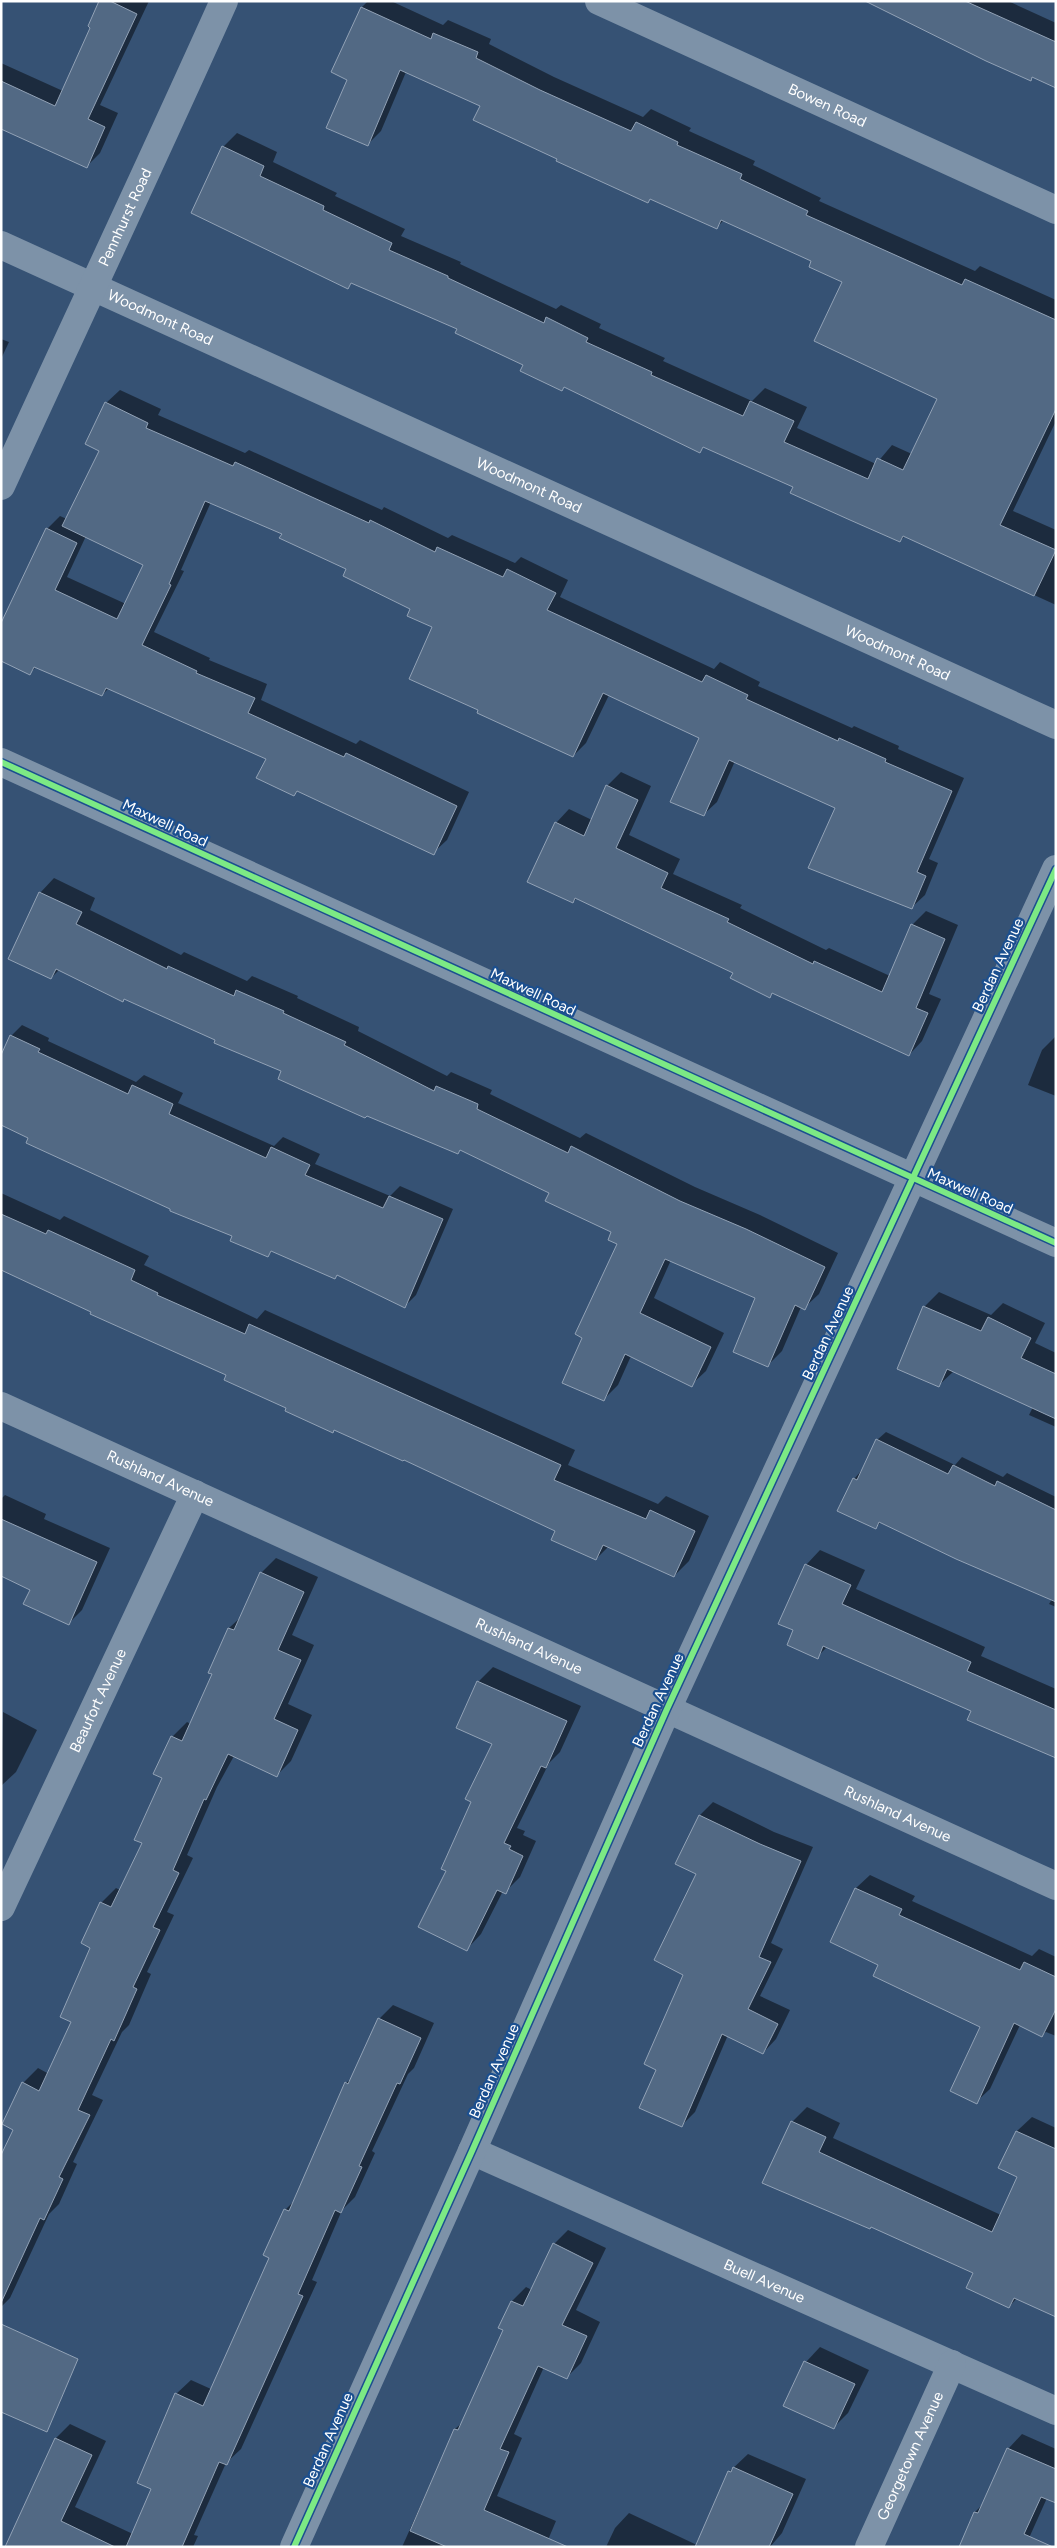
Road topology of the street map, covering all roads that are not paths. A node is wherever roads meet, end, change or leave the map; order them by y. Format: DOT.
graph roads {
  1 [pos="224,1"];
  2 [pos="599,1"];
  3 [pos="1056,210"];
  4 [pos="1,245"];
  5 [pos="94,288"];
  6 [pos="1,486"];
  7 [pos="1056,725"];
  8 [pos="1,762"];
  9 [pos="1056,869"];
  10 [pos="914,1179"];
  11 [pos="1056,1243"];
  12 [pos="1,1406"];
  13 [pos="194,1494"];
  14 [pos="667,1708"];
  15 [pos="1056,1886"];
  16 [pos="1,1907"];
  17 [pos="472,2150"];
  18 [pos="952,2364"];
  19 [pos="1056,2411"];
  20 [pos="294,2547"];
  21 [pos="869,2547"];
  1 -- 5 [label="street, Pennhurst Road"];
  2 -- 3 [label="street, Bowen Road"];
  4 -- 5 [label="street, Woodmont Road"];
  5 -- 6 [label="street, Pennhurst Road"];
  5 -- 7 [label="street, Woodmont Road"];
  8 -- 10 [label="street, Maxwell Road"];
  9 -- 10 [label="street, Berdan Avenue"];
  10 -- 11 [label="street, Maxwell Road"];
  10 -- 14 [label="street, Berdan Avenue"];
  12 -- 13 [label="street, Rushland Avenue"];
  13 -- 14 [label="street, Rushland Avenue"];
  13 -- 16 [label="street, Beaufort Avenue"];
  14 -- 15 [label="street, Rushland Avenue"];
  14 -- 17 [label="street, Berdan Avenue"];
  17 -- 18 [label="street, Buell Avenue"];
  17 -- 20 [label="street, Berdan Avenue"];
  18 -- 19 [label="street, Buell Avenue"];
  18 -- 21 [label="street, Georgetown Avenue"];
}
